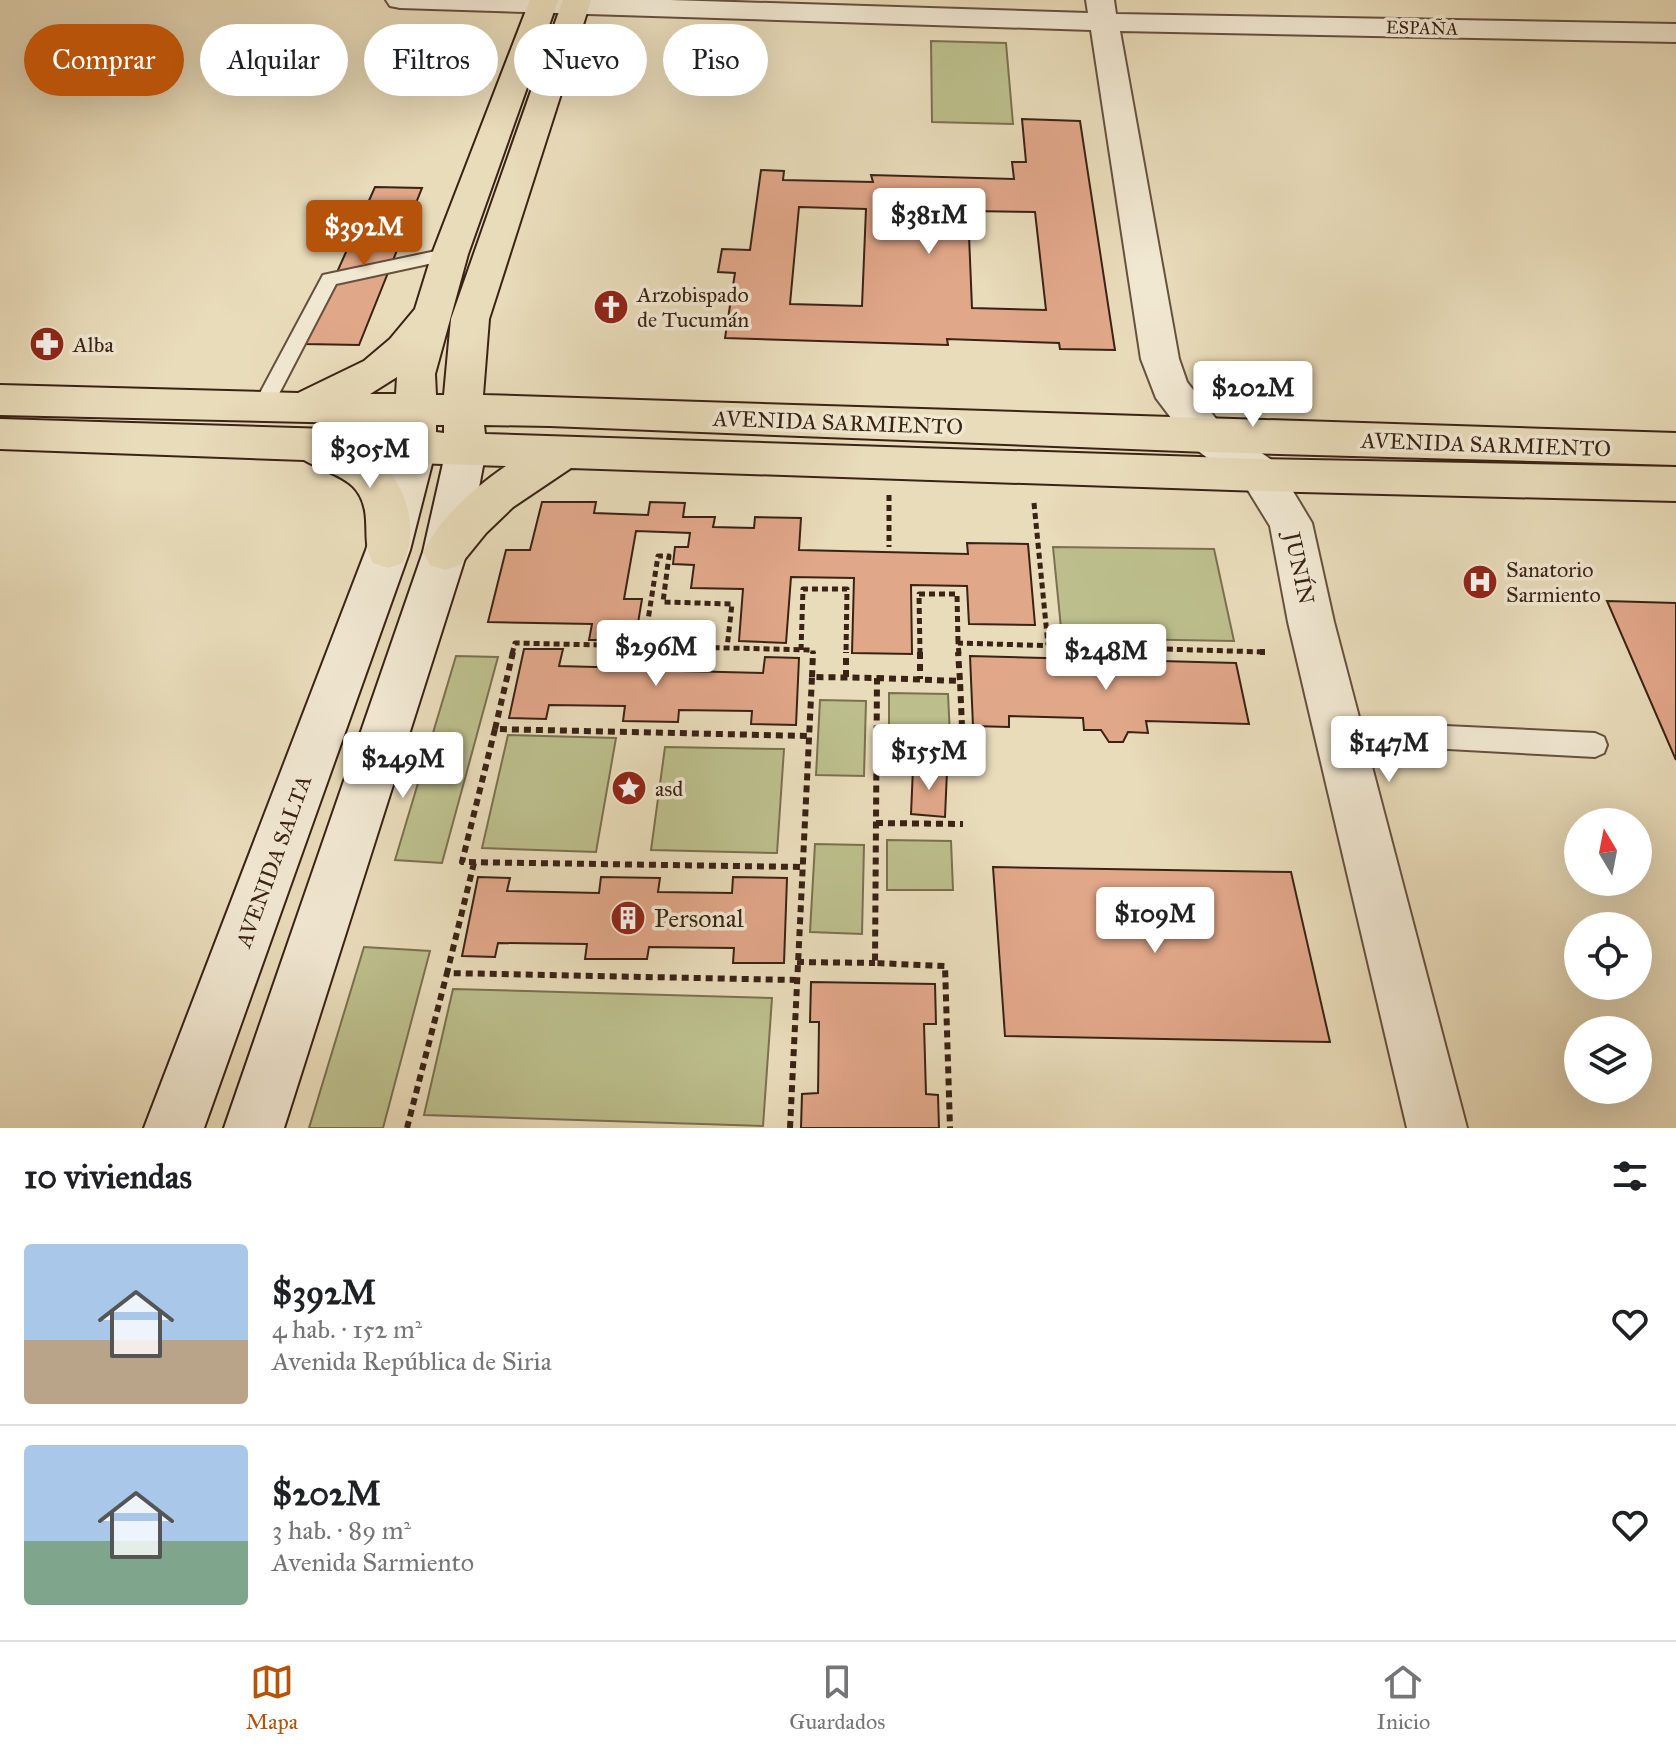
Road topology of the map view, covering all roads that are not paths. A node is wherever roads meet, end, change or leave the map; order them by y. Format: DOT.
graph roads {
  1 [pos="400,0"];
  2 [pos="560,2"];
  3 [pos="1102,11"];
  4 [pos="1674,20"];
  5 [pos="450,254"];
  6 [pos="434,307"];
  7 [pos="470,319"];
  8 [pos="0,400"];
  9 [pos="550,411"];
  10 [pos="280,419"];
  11 [pos="416,428"];
  12 [pos="464,430"];
  13 [pos="0,434"];
  14 [pos="1207,436"];
  15 [pos="1676,449"];
  16 [pos="568,451"];
  17 [pos="1261,475"];
  18 [pos="1676,484"];
  19 [pos="388,550"];
  20 [pos="445,552"];
  21 [pos="1338,732"];
  22 [pos="1595,745"];
  23 [pos="174,1128"];
  24 [pos="254,1128"];
  25 [pos="1437,1128"];
  1 -- 2 [label="street, ESPAÑA"];
  2 -- 3 [label="street, ESPAÑA"];
  2 -- 5 [label="main road"];
  2 -- 7 [label="main road"];
  3 -- 4 [label="street, ESPAÑA"];
  3 -- 14 [label="street, JUNÍN"];
  5 -- 6 [label="main road"];
  5 -- 10 [label="lane"];
  6 -- 10 [label="main road"];
  6 -- 11 [label="main road"];
  7 -- 9 [label="main road"];
  7 -- 12 [label="main road"];
  8 -- 10 [label="main road, AVENIDA SARMIENTO"];
  9 -- 12 [label="main road, AVENIDA SARMIENTO"];
  9 -- 14 [label="main road, AVENIDA SARMIENTO"];
  10 -- 11 [label="main road, AVENIDA SARMIENTO"];
  10 -- 13 [label="main road, AVENIDA SARMIENTO"];
  10 -- 19 [label="main road"];
  11 -- 12 [label="main road, AVENIDA SARMIENTO"];
  11 -- 19 [label="street, AVENIDA SALTA"];
  12 -- 16 [label="main road, AVENIDA SARMIENTO"];
  12 -- 20 [label="street"];
  14 -- 15 [label="main road, AVENIDA SARMIENTO"];
  14 -- 17 [label="street, JUNÍN"];
  16 -- 17 [label="main road, AVENIDA SARMIENTO"];
  16 -- 20 [label="main road"];
  17 -- 18 [label="main road, AVENIDA SARMIENTO"];
  17 -- 21 [label="street, JUNÍN"];
  19 -- 23 [label="street, AVENIDA SALTA"];
  20 -- 24 [label="street"];
  21 -- 22 [label="lane"];
  21 -- 25 [label="street, JUNÍN"];
}
